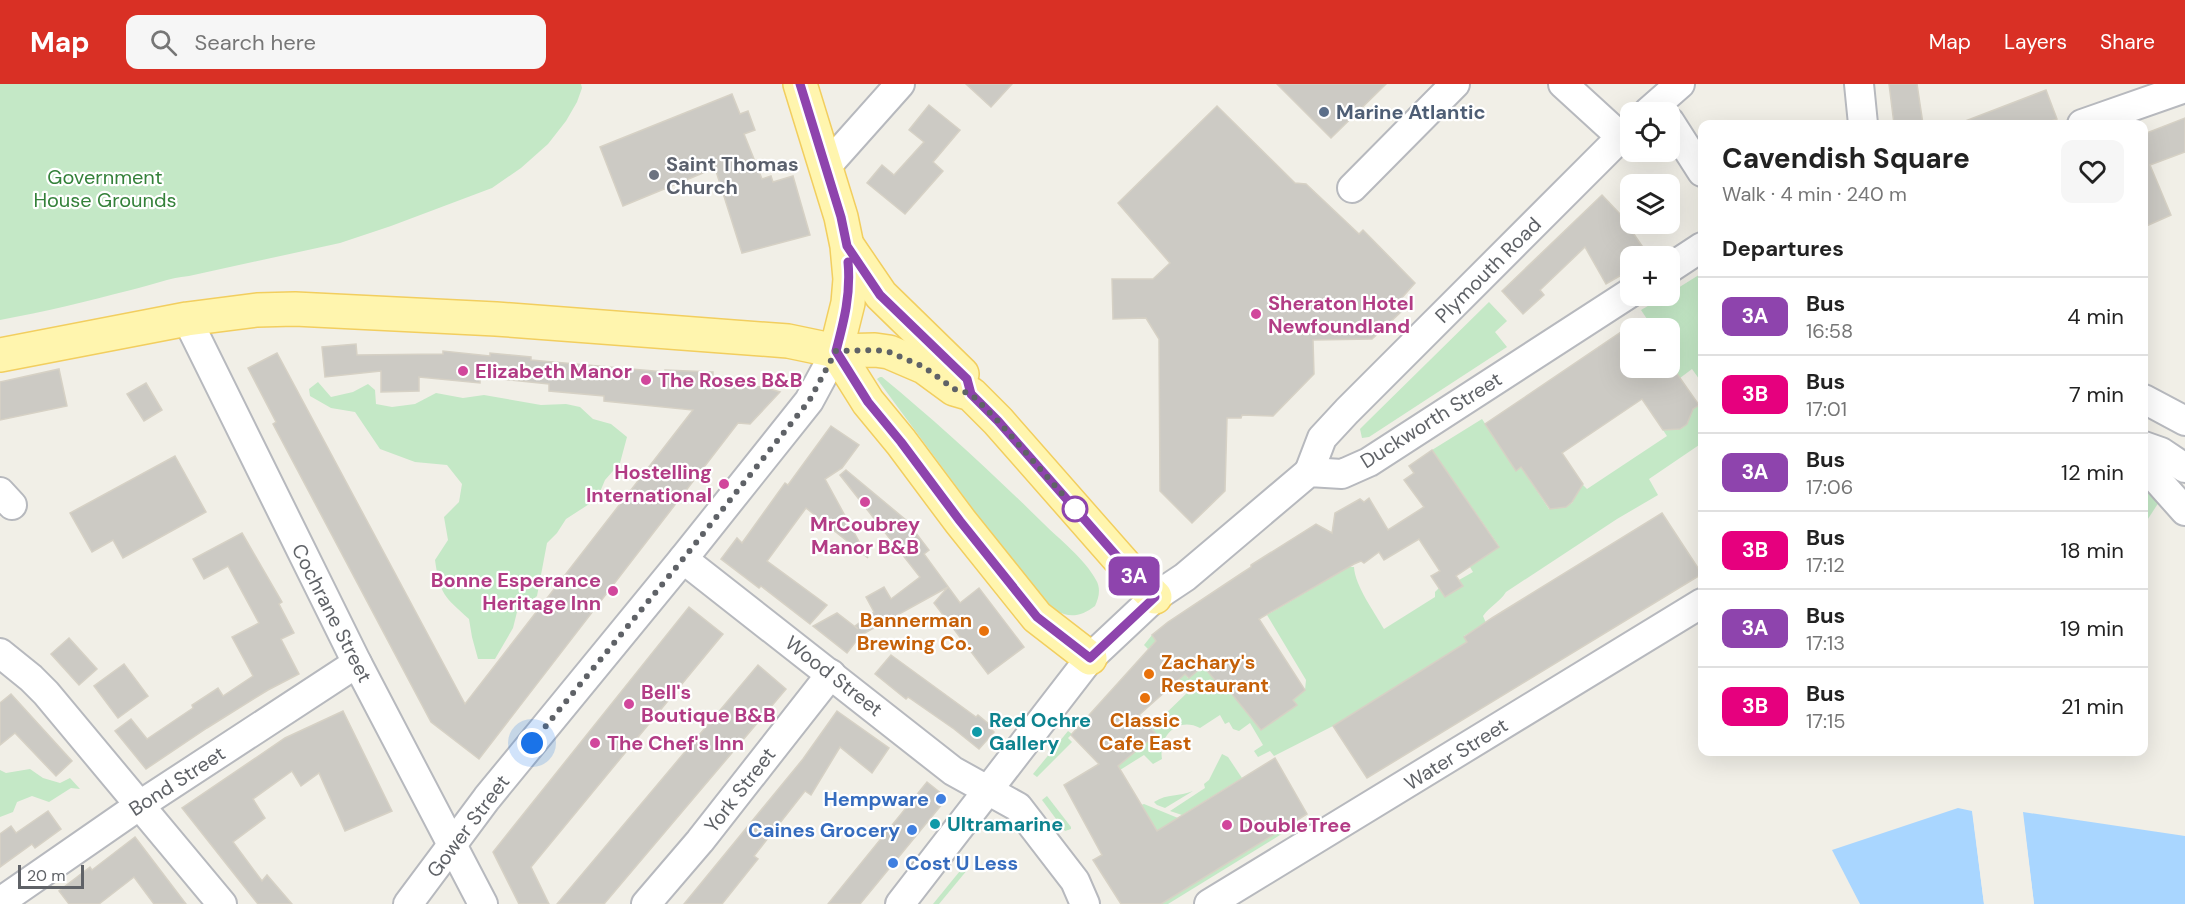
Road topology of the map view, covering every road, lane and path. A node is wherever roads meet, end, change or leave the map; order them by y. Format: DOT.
graph roads {
  1 [pos="800,84"];
  2 [pos="900,84"];
  3 [pos="1455,84"];
  4 [pos="1563,84"];
  5 [pos="1680,84"];
  6 [pos="1859,84"];
  7 [pos="2175,88"];
  8 [pos="1667,102"];
  9 [pos="1863,120"];
  10 [pos="2092,120"];
  11 [pos="1620,128"];
  12 [pos="1620,139"];
  13 [pos="1680,142"];
  14 [pos="826,167"];
  15 [pos="1698,167"];
  16 [pos="1352,188"];
  17 [pos="847,246"];
  18 [pos="1698,250"];
  19 [pos="1680,261"];
  20 [pos="1620,299"];
  21 [pos="187,319"];
  22 [pos="836,351"];
  23 [pos="0,354"];
  24 [pos="971,394"];
  25 [pos="2148,401"];
  26 [pos="2185,421"];
  27 [pos="2148,447"];
  28 [pos="2185,468"];
  29 [pos="2148,469"];
  30 [pos="1309,472"];
  31 [pos="2185,511"];
  32 [pos="683,559"];
  33 [pos="1155,597"];
  34 [pos="1698,605"];
  35 [pos="0,653"];
  36 [pos="1090,658"];
  37 [pos="357,663"];
  38 [pos="831,674"];
  39 [pos="987,790"];
  40 [pos="140,805"];
  41 [pos="453,843"];
  42 [pos="0,902"];
  43 [pos="222,904"];
  44 [pos="408,904"];
  45 [pos="483,904"];
  46 [pos="646,904"];
  47 [pos="900,904"];
  48 [pos="1084,904"];
  49 [pos="1209,904"];
  1 -- 14 [label="main road"];
  2 -- 14 [label="street"];
  3 -- 16 [label="street"];
  4 -- 11 [label="street"];
  5 -- 8 [label="street"];
  6 -- 9 [label="street"];
  7 -- 10 [label="street"];
  12 -- 30 [label="street, Plymouth Road"];
  13 -- 15 [label="street"];
  14 -- 17 [label="main road"];
  17 -- 22 [label="main road"];
  17 -- 24 [label="main road"];
  18 -- 19 [label="street"];
  20 -- 30 [label="street, Duckworth Street"];
  21 -- 22 [label="main road"];
  21 -- 23 [label="main road"];
  21 -- 37 [label="street, Cochrane Street"];
  22 -- 24 [label="main road"];
  22 -- 32 [label="street, Gower Street"];
  22 -- 36 [label="main road"];
  24 -- 33 [label="main road"];
  25 -- 26 [label="street"];
  27 -- 28 [label="street"];
  29 -- 31 [label="street"];
  30 -- 33 [label="street"];
  32 -- 38 [label="street, Wood Street"];
  32 -- 41 [label="street, Gower Street"];
  33 -- 36 [label="street"];
  34 -- 49 [label="street, Water Street"];
  35 -- 40 [label="street"];
  36 -- 39 [label="street"];
  37 -- 40 [label="street, Bond Street"];
  37 -- 41 [label="street, Cochrane Street"];
  38 -- 39 [label="street, Wood Street"];
  38 -- 46 [label="street, York Street"];
  39 -- 47 [label="street"];
  39 -- 48 [label="street, Wood Street"];
  40 -- 42 [label="street, Bond Street"];
  40 -- 43 [label="street"];
  41 -- 44 [label="street, Gower Street"];
  41 -- 45 [label="street, Cochrane Street"];
}
